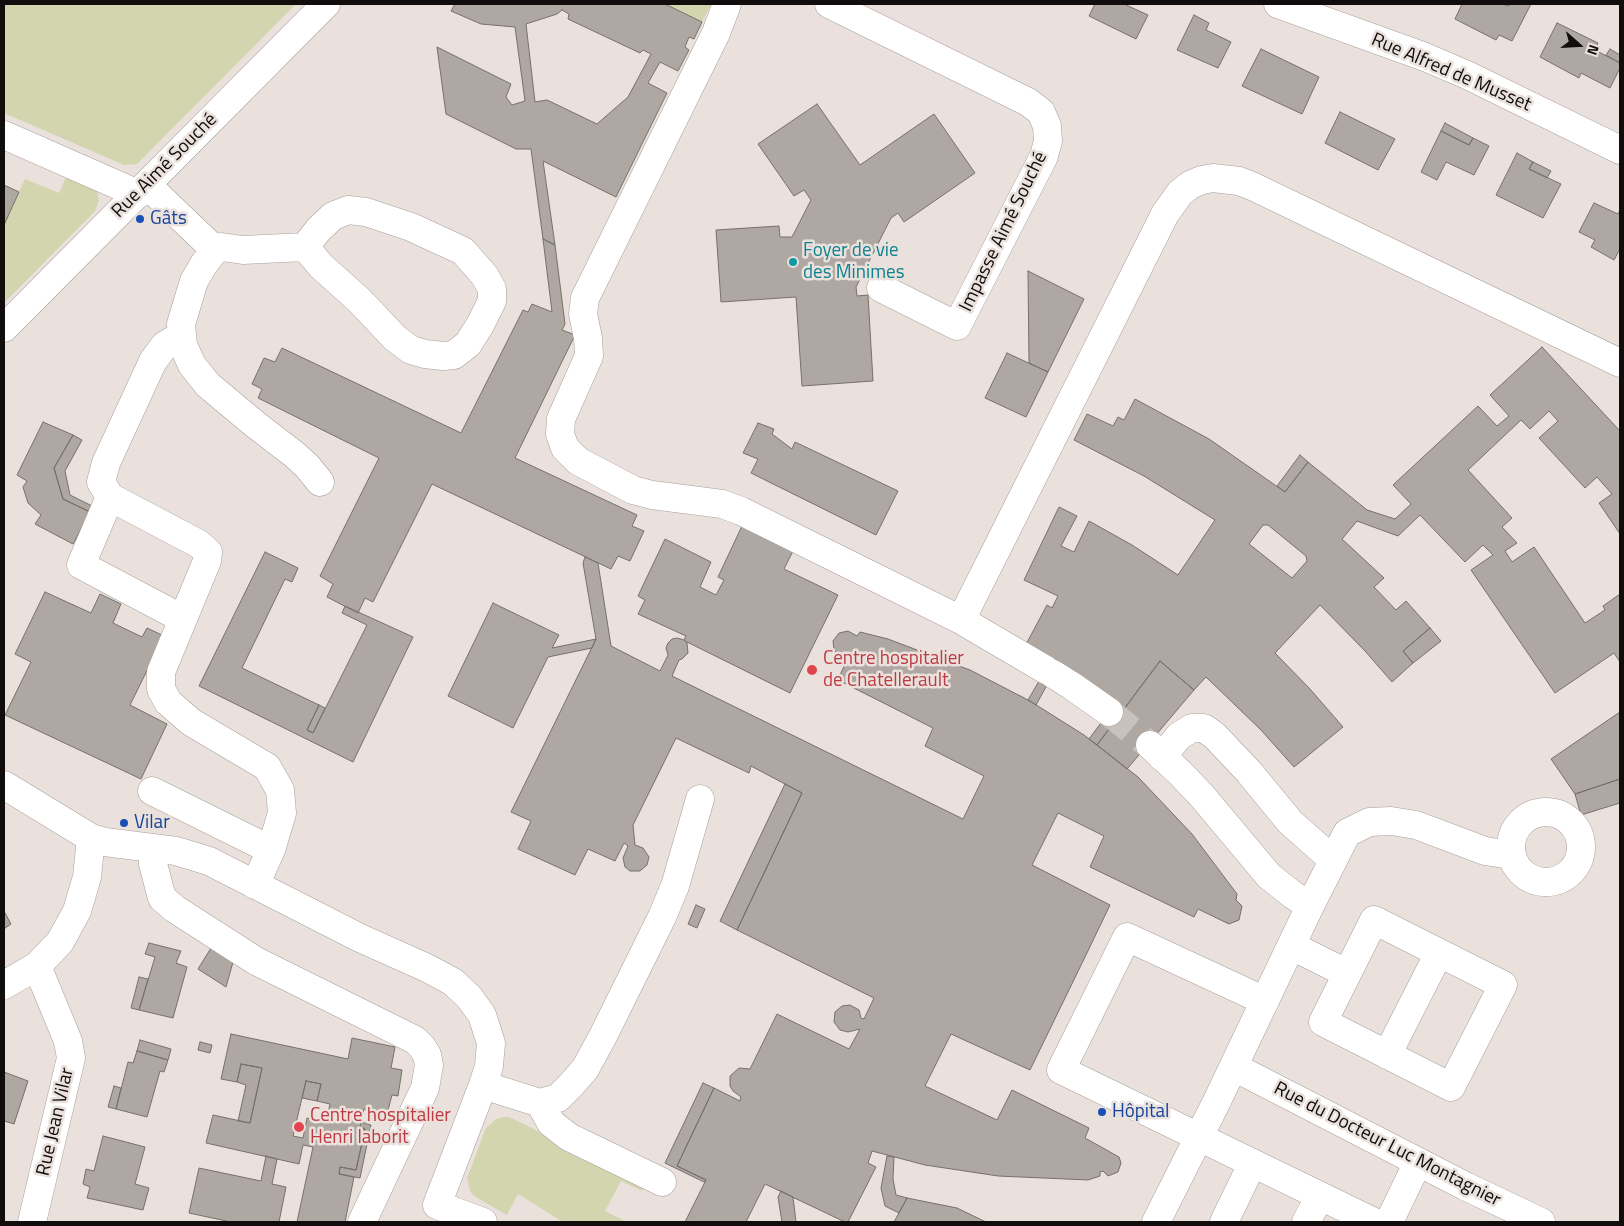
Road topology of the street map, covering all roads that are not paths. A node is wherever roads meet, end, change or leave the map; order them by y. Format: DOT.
graph roads {
  1 [pos="326,4"];
  2 [pos="727,4"];
  3 [pos="829,4"];
  4 [pos="1278,4"];
  5 [pos="4,135"];
  6 [pos="1620,150"];
  7 [pos="142,189"];
  8 [pos="305,247"];
  9 [pos="215,250"];
  10 [pos="881,288"];
  11 [pos="4,328"];
  12 [pos="182,335"];
  13 [pos="1620,363"];
  14 [pos="320,482"];
  15 [pos="110,497"];
  16 [pos="183,619"];
  17 [pos="961,620"];
  18 [pos="1109,712"];
  19 [pos="4,785"];
  20 [pos="152,791"];
  21 [pos="700,799"];
  22 [pos="91,838"];
  23 [pos="153,848"];
  24 [pos="271,850"];
  25 [pos="1511,855"];
  26 [pos="1333,860"];
  27 [pos="255,885"];
  28 [pos="1310,906"];
  29 [pos="1292,946"];
  30 [pos="1439,953"];
  31 [pos="37,966"];
  32 [pos="1346,973"];
  33 [pos="4,985"];
  34 [pos="1265,1001"];
  35 [pos="1387,1055"];
  36 [pos="1234,1067"];
  37 [pos="483,1085"];
  38 [pos="540,1103"];
  39 [pos="1199,1136"];
  40 [pos="1418,1162"];
  41 [pos="1252,1164"];
  42 [pos="662,1182"];
  43 [pos="1320,1196"];
  44 [pos="433,1213"];
  45 [pos="32,1222"];
  46 [pos="362,1222"];
  47 [pos="483,1222"];
  48 [pos="1156,1222"];
  49 [pos="1224,1222"];
  50 [pos="1306,1222"];
  51 [pos="1374,1222"];
  52 [pos="1389,1222"];
  53 [pos="1541,1222"];
  1 -- 7 [label="street, Rue Aimé Souché"];
  2 -- 17 [label="street"];
  3 -- 10 [label="street, Impasse Aimé Souché"];
  4 -- 6 [label="street, Rue Alfred de Musset"];
  5 -- 7 [label="street"];
  7 -- 9 [label="street"];
  7 -- 11 [label="street, Rue Aimé Souché"];
  8 -- 8 [label="street"];
  8 -- 9 [label="street"];
  9 -- 12 [label="street"];
  12 -- 14 [label="street"];
  12 -- 15 [label="street"];
  13 -- 17 [label="street"];
  15 -- 16 [label="street"];
  15 -- 16 [label="street"];
  16 -- 24 [label="street"];
  17 -- 18 [label="street"];
  19 -- 22 [label="street"];
  20 -- 24 [label="street"];
  21 -- 38 [label="street"];
  22 -- 23 [label="street"];
  22 -- 31 [label="street"];
  23 -- 27 [label="street"];
  23 -- 46 [label="street"];
  24 -- 27 [label="street"];
  25 -- 26 [label="street"];
  26 -- 28 [label="street"];
  26 -- 28 [label="street"];
  27 -- 37 [label="street"];
  28 -- 29 [label="street"];
  29 -- 32 [label="street"];
  29 -- 34 [label="street"];
  30 -- 32 [label="street"];
  30 -- 35 [label="street"];
  30 -- 35 [label="street"];
  31 -- 33 [label="street"];
  31 -- 45 [label="street, Rue Jean Vilar"];
  32 -- 35 [label="street"];
  34 -- 36 [label="street"];
  34 -- 39 [label="street"];
  36 -- 39 [label="street"];
  36 -- 40 [label="street, Rue du Docteur Luc Montagnier"];
  37 -- 38 [label="street"];
  37 -- 44 [label="street"];
  38 -- 42 [label="street"];
  39 -- 41 [label="street"];
  39 -- 48 [label="street"];
  40 -- 52 [label="street"];
  40 -- 53 [label="street, Rue du Docteur Luc Montagnier"];
  41 -- 43 [label="street"];
  41 -- 49 [label="street"];
  43 -- 50 [label="street"];
  43 -- 51 [label="street"];
  44 -- 47 [label="street"];
}
